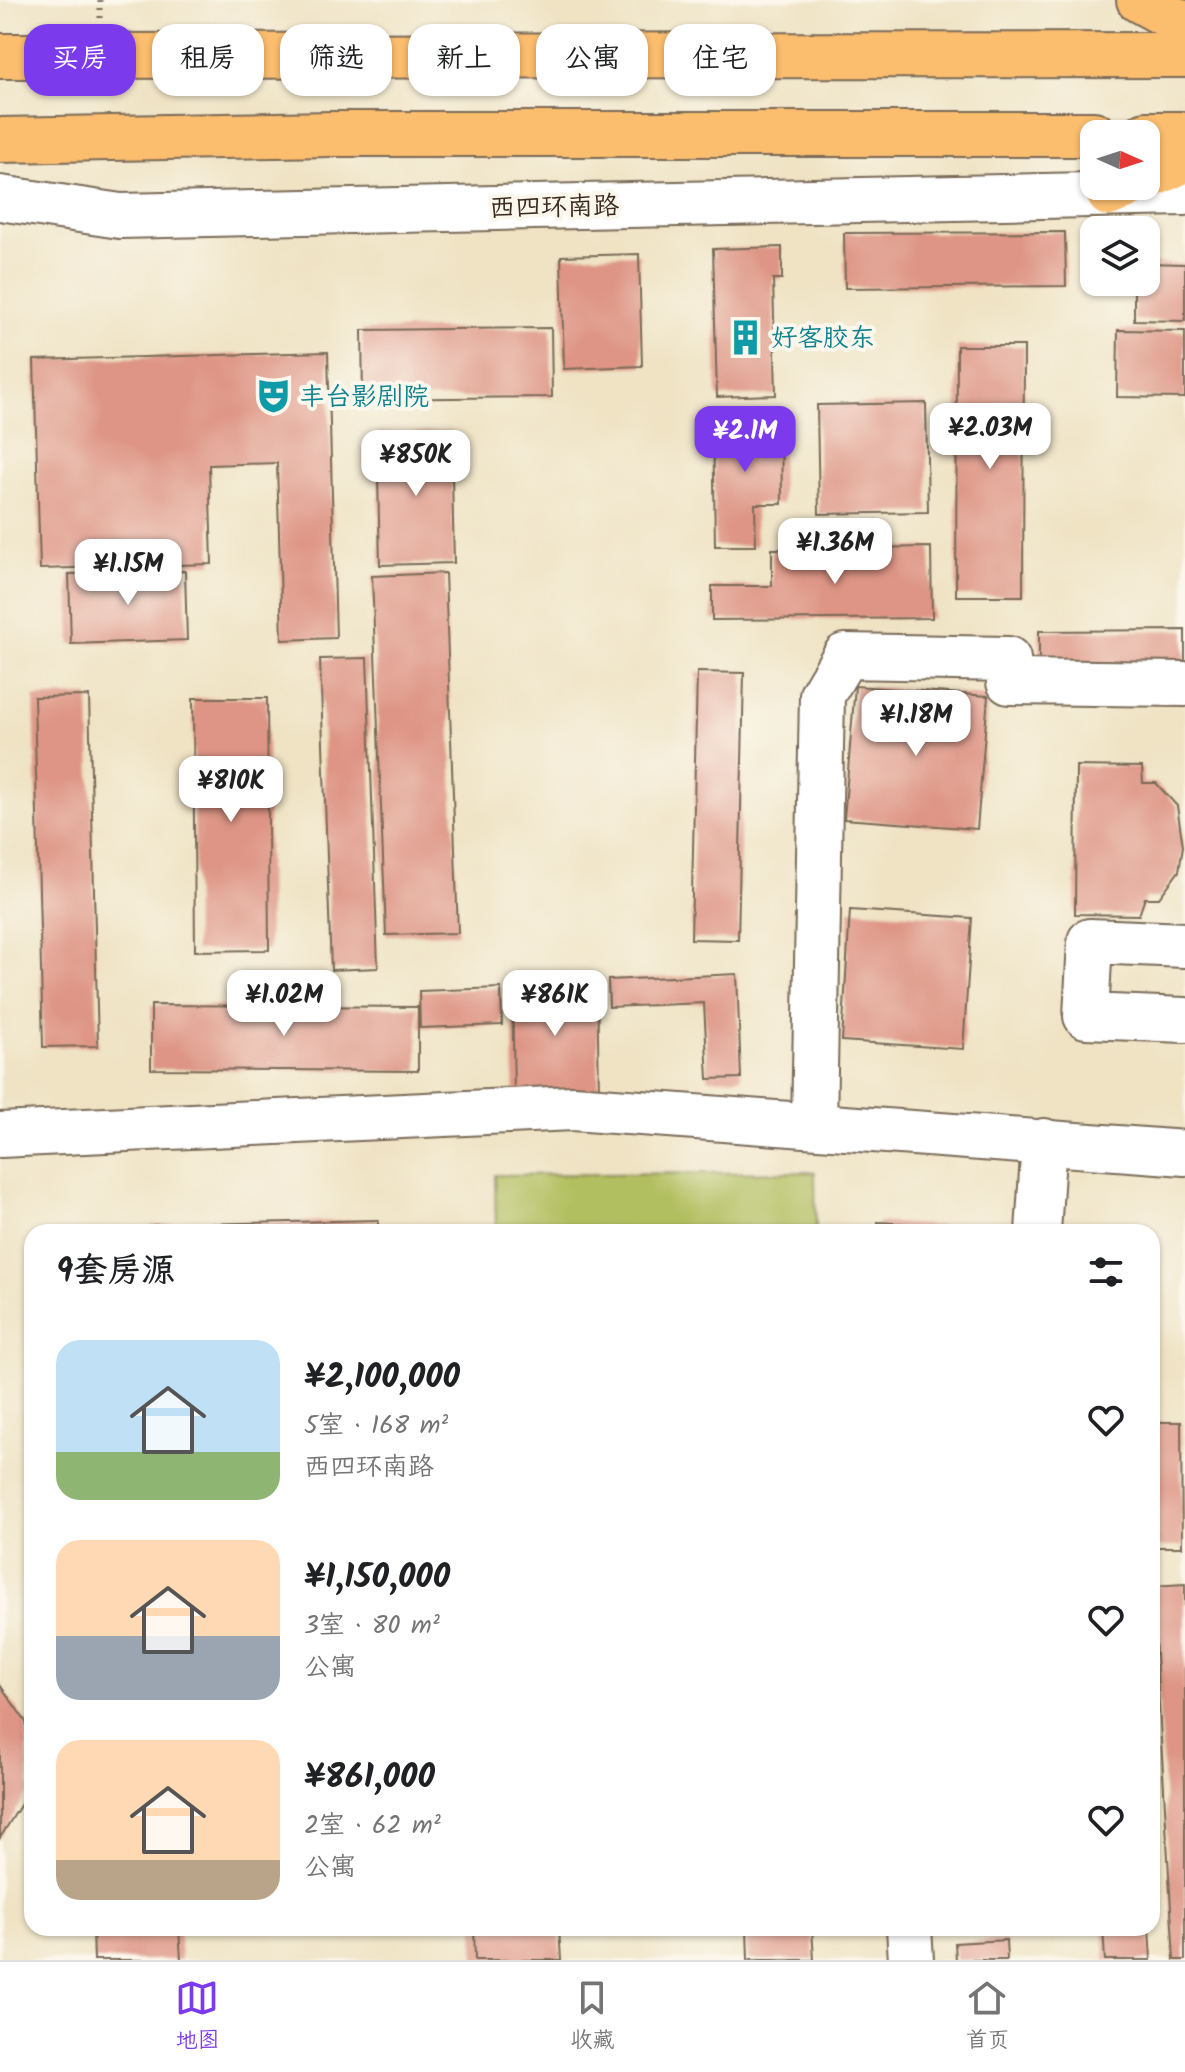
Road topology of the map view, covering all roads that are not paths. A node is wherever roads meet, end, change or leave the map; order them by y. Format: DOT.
graph roads {
  1 [pos="1139,0"];
  2 [pos="1185,25"];
  3 [pos="1185,55"];
  4 [pos="0,56"];
  5 [pos="1080,134"];
  6 [pos="1160,134"];
  7 [pos="1185,134"];
  8 [pos="0,140"];
  9 [pos="1185,160"];
  10 [pos="1160,171"];
  11 [pos="1080,187"];
  12 [pos="1160,190"];
  13 [pos="1185,193"];
  14 [pos="0,198"];
  15 [pos="1185,684"];
  16 [pos="1185,945"];
  17 [pos="1185,1020"];
  18 [pos="814,1125"];
  19 [pos="0,1135"];
  20 [pos="1044,1141"];
  21 [pos="1185,1153"];
  22 [pos="1039,1224"];
  23 [pos="910,1936"];
  24 [pos="911,1960"];
  1 -- 2 [label="main road"];
  3 -- 4 [label="main road"];
  5 -- 8 [label="main road"];
  6 -- 7 [label="main road"];
  9 -- 10 [label="main road, 西四环南路"];
  11 -- 14 [label="street, 西四环南路"];
  12 -- 13 [label="street, 西四环南路"];
  15 -- 18 [label="street"];
  16 -- 17 [label="street"];
  18 -- 19 [label="street"];
  18 -- 20 [label="street"];
  20 -- 21 [label="street"];
  20 -- 22 [label="street"];
  23 -- 24 [label="street"];
}
